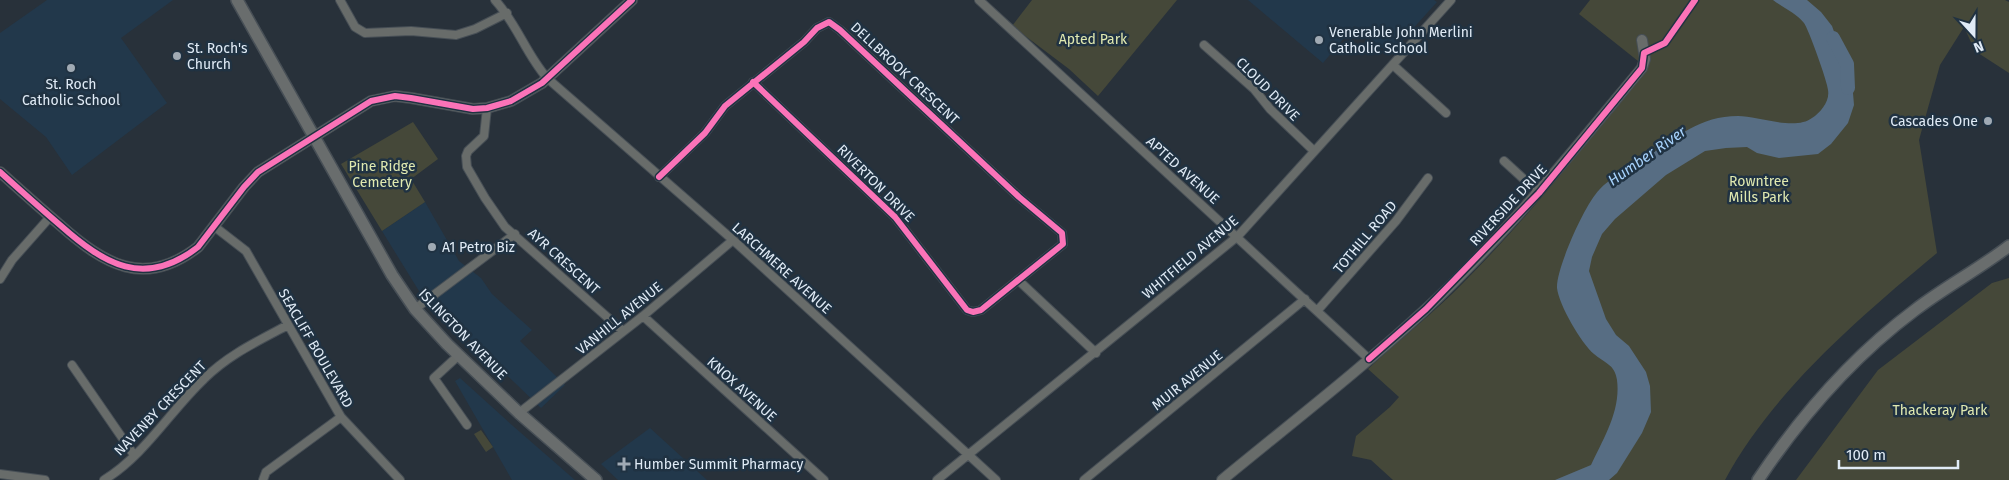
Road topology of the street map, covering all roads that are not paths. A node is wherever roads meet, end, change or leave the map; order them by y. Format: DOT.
graph roads {
  1 [pos="237,0"];
  2 [pos="340,0"];
  3 [pos="495,0"];
  4 [pos="632,0"];
  5 [pos="979,0"];
  6 [pos="1451,0"];
  7 [pos="507,13"];
  8 [pos="1642,40"];
  9 [pos="1204,45"];
  10 [pos="1393,65"];
  11 [pos="547,78"];
  12 [pos="753,82"];
  13 [pos="487,108"];
  14 [pos="1446,113"];
  15 [pos="314,136"];
  16 [pos="1314,151"];
  17 [pos="1504,161"];
  18 [pos="0,172"];
  19 [pos="659,177"];
  20 [pos="1428,178"];
  21 [pos="1538,192"];
  22 [pos="50,216"];
  23 [pos="215,227"];
  24 [pos="515,234"];
  25 [pos="1238,236"];
  26 [pos="733,240"];
  27 [pos="2007,249"];
  28 [pos="0,279"];
  29 [pos="1018,280"];
  30 [pos="1305,299"];
  31 [pos="415,309"];
  32 [pos="1318,310"];
  33 [pos="643,316"];
  34 [pos="288,325"];
  35 [pos="623,331"];
  36 [pos="1096,353"];
  37 [pos="459,355"];
  38 [pos="1369,359"];
  39 [pos="72,365"];
  40 [pos="519,414"];
  41 [pos="341,417"];
  42 [pos="467,425"];
  43 [pos="968,454"];
  44 [pos="134,455"];
  45 [pos="0,474"];
  46 [pos="45,480"];
  47 [pos="104,480"];
  48 [pos="263,480"];
  49 [pos="400,480"];
  50 [pos="596,480"];
  51 [pos="824,480"];
  52 [pos="937,480"];
  53 [pos="996,480"];
  54 [pos="1084,480"];
  55 [pos="1222,480"];
  56 [pos="1758,480"];
  1 -- 15 [label="main road, ISLINGTON AVENUE"];
  2 -- 7 [label="street"];
  3 -- 7 [label="street, LARCHMERE AVENUE"];
  4 -- 11 [label="street"];
  5 -- 25 [label="street, APTED AVENUE"];
  6 -- 10 [label="street, WHITFIELD AVENUE"];
  7 -- 11 [label="street, LARCHMERE AVENUE"];
  8 -- 21 [label="street, RIVERSIDE DRIVE"];
  9 -- 16 [label="street, CLOUD DRIVE"];
  10 -- 14 [label="street"];
  10 -- 16 [label="street, WHITFIELD AVENUE"];
  11 -- 13 [label="street"];
  11 -- 19 [label="street, LARCHMERE AVENUE"];
  12 -- 19 [label="street, DELLBROOK CRESCENT"];
  12 -- 29 [label="street, RIVERTON DRIVE"];
  12 -- 29 [label="street, DELLBROOK CRESCENT"];
  13 -- 15 [label="street"];
  13 -- 24 [label="street"];
  15 -- 23 [label="street"];
  15 -- 31 [label="main road, ISLINGTON AVENUE"];
  16 -- 25 [label="street, WHITFIELD AVENUE"];
  17 -- 21 [label="street"];
  18 -- 22 [label="street"];
  19 -- 26 [label="street, LARCHMERE AVENUE"];
  20 -- 32 [label="street, TOTHILL ROAD"];
  21 -- 38 [label="street, RIVERSIDE DRIVE"];
  22 -- 23 [label="street"];
  22 -- 28 [label="street"];
  23 -- 34 [label="street, SEACLIFF BOULEVARD"];
  24 -- 31 [label="street, AYR CRESCENT"];
  24 -- 35 [label="street, AYR CRESCENT"];
  25 -- 30 [label="street, APTED AVENUE"];
  25 -- 36 [label="street, WHITFIELD AVENUE"];
  26 -- 33 [label="street, VANHILL AVENUE"];
  26 -- 43 [label="street, LARCHMERE AVENUE"];
  27 -- 56 [label="main road"];
  29 -- 36 [label="street"];
  30 -- 32 [label="street, APTED AVENUE"];
  30 -- 54 [label="street, MUIR AVENUE"];
  31 -- 37 [label="main road, ISLINGTON AVENUE"];
  32 -- 38 [label="street, APTED AVENUE"];
  33 -- 35 [label="street, VANHILL AVENUE"];
  33 -- 51 [label="street, KNOX AVENUE"];
  34 -- 41 [label="street, SEACLIFF BOULEVARD"];
  34 -- 44 [label="street, NAVENBY CRESCENT"];
  35 -- 40 [label="street, VANHILL AVENUE"];
  36 -- 43 [label="street, WHITFIELD AVENUE"];
  37 -- 40 [label="main road, ISLINGTON AVENUE"];
  37 -- 42 [label="street"];
  38 -- 55 [label="street, RIVERSIDE DRIVE"];
  39 -- 44 [label="street"];
  40 -- 50 [label="main road, ISLINGTON AVENUE"];
  41 -- 48 [label="street"];
  41 -- 49 [label="street, SEACLIFF BOULEVARD"];
  43 -- 52 [label="street, WHITFIELD AVENUE"];
  43 -- 53 [label="street, LARCHMERE AVENUE"];
  44 -- 47 [label="street, NAVENBY CRESCENT"];
  45 -- 46 [label="street"];
}
